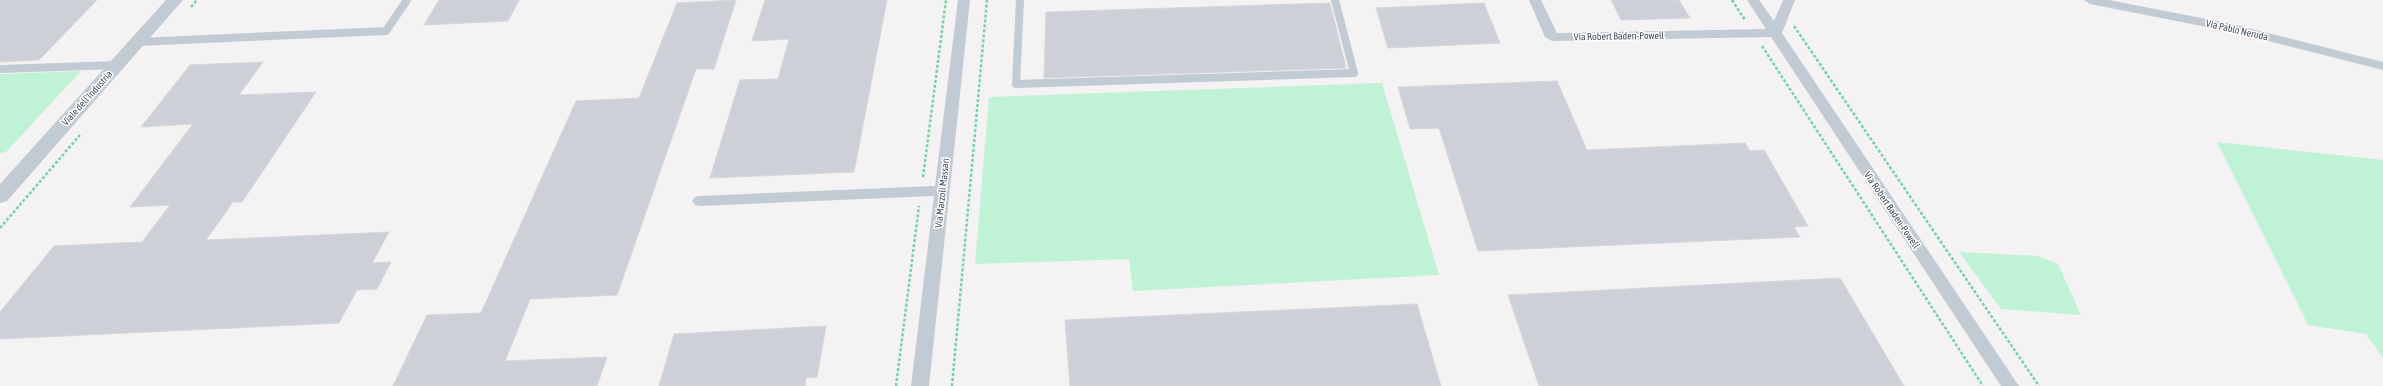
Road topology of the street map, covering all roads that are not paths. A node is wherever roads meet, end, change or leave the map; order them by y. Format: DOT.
graph roads {
  1 [pos="175,0"];
  2 [pos="406,0"];
  3 [pos="964,0"];
  4 [pos="1020,0"];
  5 [pos="1335,0"];
  6 [pos="1535,0"];
  7 [pos="1753,0"];
  8 [pos="1789,0"];
  9 [pos="2090,0"];
  10 [pos="1775,34"];
  11 [pos="138,42"];
  12 [pos="117,65"];
  13 [pos="2383,66"];
  14 [pos="0,69"];
  15 [pos="942,191"];
  16 [pos="0,196"];
  17 [pos="700,201"];
  18 [pos="920,386"];
  19 [pos="2010,386"];
  1 -- 11 [label="street, Viale dell'Industria"];
  2 -- 11 [label="lane"];
  3 -- 15 [label="street, Via Marzoli Massari"];
  4 -- 5 [label="lane"];
  6 -- 10 [label="street, Via Robert Baden-Powell"];
  7 -- 10 [label="street, Via Robert Baden-Powell"];
  8 -- 10 [label="street"];
  9 -- 13 [label="street, Via Pablo Neruda"];
  10 -- 19 [label="street, Via Robert Baden-Powell"];
  11 -- 12 [label="street, Viale dell'Industria"];
  12 -- 14 [label="lane"];
  12 -- 16 [label="street, Viale dell'Industria"];
  15 -- 17 [label="street"];
  15 -- 18 [label="street, Via Marzoli Massari"];
}
